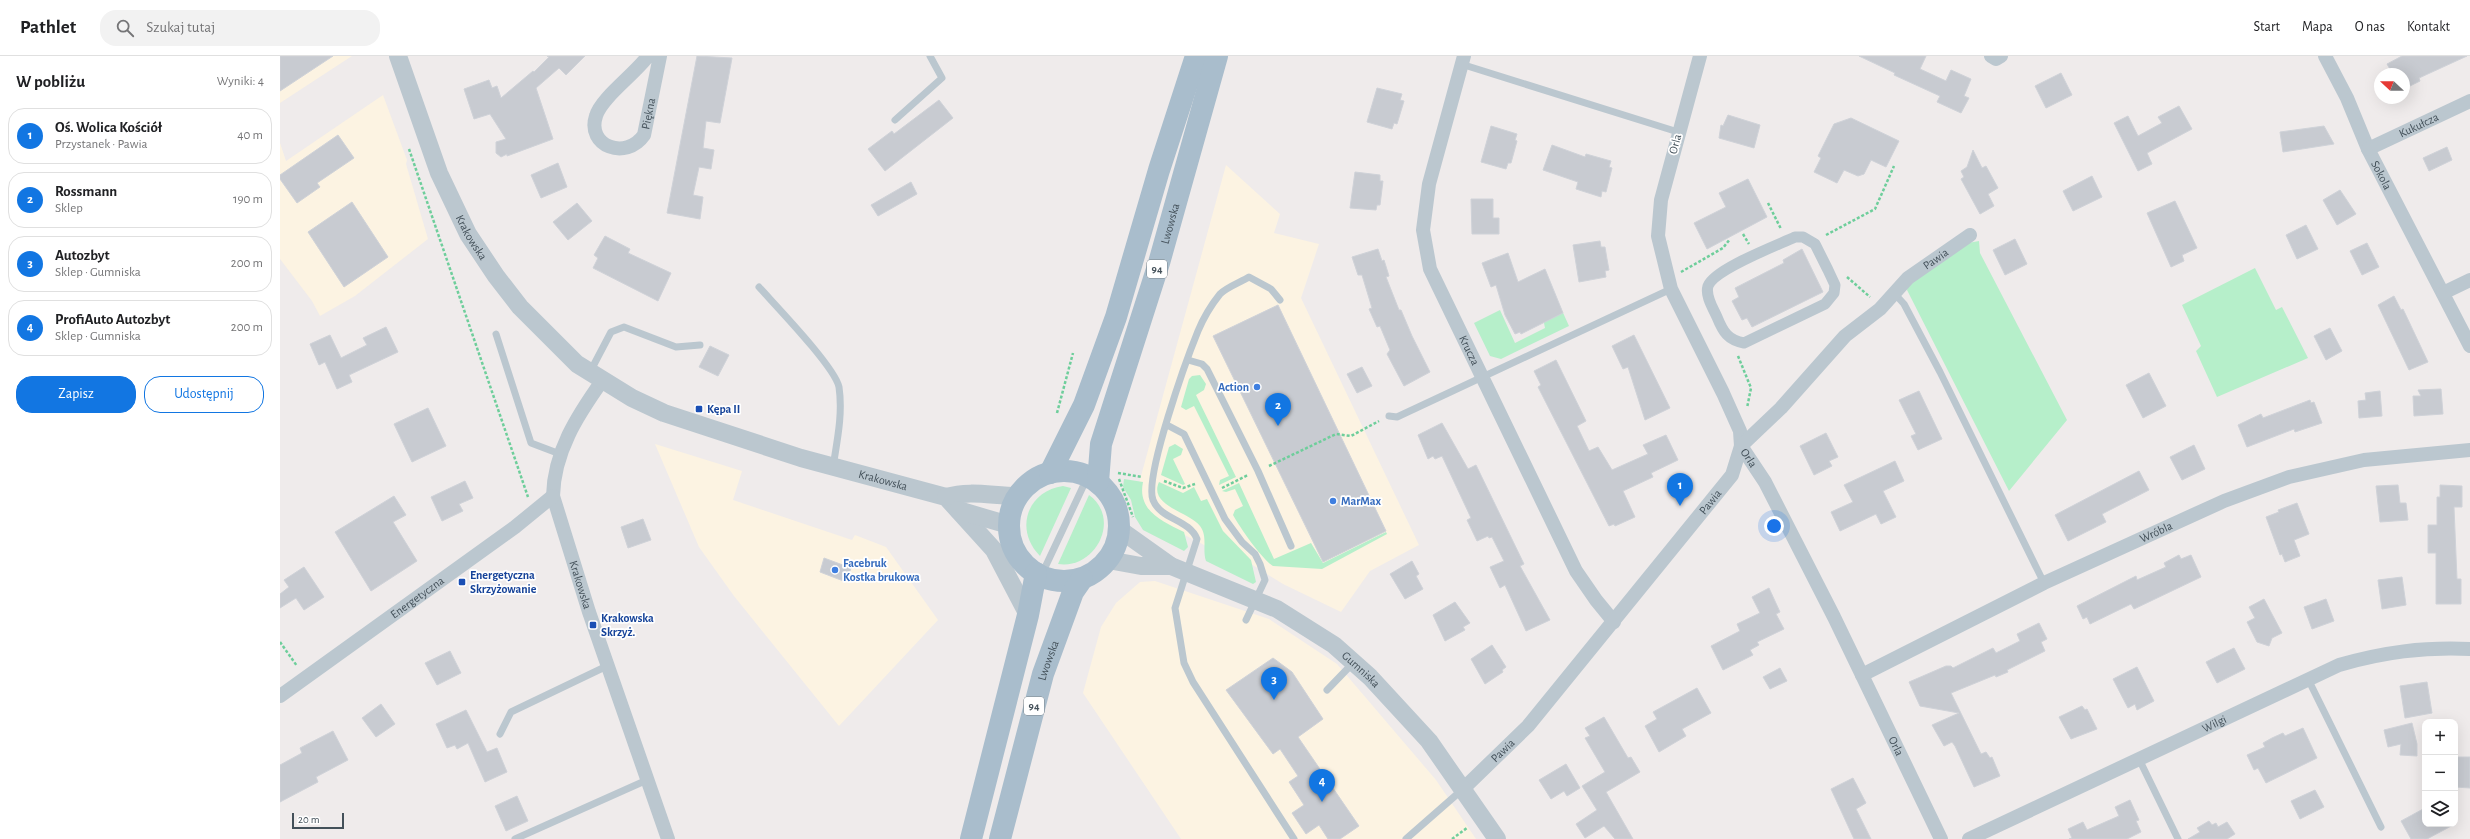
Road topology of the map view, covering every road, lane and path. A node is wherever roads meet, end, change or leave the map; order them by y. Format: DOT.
graph roads {
  1 [pos="398,56"];
  2 [pos="648,56"];
  3 [pos="660,56"];
  4 [pos="930,56"];
  5 [pos="1196,56"];
  6 [pos="1217,56"];
  7 [pos="1700,56"];
  8 [pos="1991,56"];
  9 [pos="2001,56"];
  10 [pos="2325,56"];
  11 [pos="1462,60"];
  12 [pos="2470,101"];
  13 [pos="895,120"];
  14 [pos="1678,132"];
  15 [pos="409,149"];
  16 [pos="2368,149"];
  17 [pos="1894,166"];
  18 [pos="1768,203"];
  19 [pos="1970,235"];
  20 [pos="1730,239"];
  21 [pos="1786,241"];
  22 [pos="1815,244"];
  23 [pos="1828,270"];
  24 [pos="1681,272"];
  25 [pos="2470,280"];
  26 [pos="759,287"];
  27 [pos="1671,289"];
  28 [pos="1894,293"];
  29 [pos="2443,293"];
  30 [pos="1280,300"];
  31 [pos="1880,309"];
  32 [pos="496,334"];
  33 [pos="1736,341"];
  34 [pos="700,345"];
  35 [pos="2470,346"];
  36 [pos="1073,354"];
  37 [pos="1188,360"];
  38 [pos="1482,376"];
  39 [pos="596,377"];
  40 [pos="1746,410"];
  41 [pos="1056,415"];
  42 [pos="1389,416"];
  43 [pos="1167,425"];
  44 [pos="1351,436"];
  45 [pos="1741,446"];
  46 [pos="2470,450"];
  47 [pos="560,454"];
  48 [pos="833,467"];
  49 [pos="1050,472"];
  50 [pos="1118,474"];
  51 [pos="1125,475"];
  52 [pos="1144,477"];
  53 [pos="1093,479"];
  54 [pos="1170,483"];
  55 [pos="1179,487"];
  56 [pos="553,496"];
  57 [pos="1018,496"];
  58 [pos="952,504"];
  59 [pos="533,512"];
  60 [pos="1009,525"];
  61 [pos="1127,526"];
  62 [pos="1291,546"];
  63 [pos="1108,560"];
  64 [pos="1179,569"];
  65 [pos="1039,575"];
  66 [pos="1082,579"];
  67 [pos="2044,583"];
  68 [pos="1257,601"];
  69 [pos="1028,615"];
  70 [pos="1246,620"];
  71 [pos="1614,622"];
  72 [pos="280,642"];
  73 [pos="2470,649"];
  74 [pos="1354,662"];
  75 [pos="607,666"];
  76 [pos="1862,675"];
  77 [pos="305,678"];
  78 [pos="2308,679"];
  79 [pos="1327,690"];
  80 [pos="280,696"];
  81 [pos="500,734"];
  82 [pos="2139,759"];
  83 [pos="648,780"];
  84 [pos="1464,788"];
  85 [pos="1473,824"];
  86 [pos="2381,827"];
  87 [pos="1454,838"];
  88 [pos="515,839"];
  89 [pos="668,839"];
  90 [pos="971,839"];
  91 [pos="1000,839"];
  92 [pos="1294,839"];
  93 [pos="1406,839"];
  94 [pos="1497,839"];
  95 [pos="1941,839"];
  96 [pos="1969,839"];
  97 [pos="2178,839"];
  1 -- 39 [label="street, Krakowska"];
  2 -- 3 [label="street, Piękna"];
  4 -- 13 [label="lane"];
  5 -- 49 [label="main road, Lwowska / 94"];
  6 -- 53 [label="main road, Lwowska / 94"];
  7 -- 14 [label="street, Orla"];
  8 -- 9 [label="street"];
  10 -- 16 [label="street, Sokola"];
  11 -- 14 [label="lane"];
  11 -- 38 [label="street, Krucza"];
  12 -- 16 [label="street, Kukułcza"];
  14 -- 27 [label="street, Orla"];
  15 -- 59 [label="path"];
  16 -- 29 [label="street, Sokola"];
  17 -- 22 [label="path"];
  18 -- 21 [label="path"];
  19 -- 28 [label="street, Pawia"];
  20 -- 24 [label="path"];
  21 -- 22 [label="street"];
  21 -- 33 [label="street"];
  22 -- 23 [label="street"];
  23 -- 31 [label="path"];
  23 -- 33 [label="street"];
  25 -- 29 [label="street"];
  26 -- 48 [label="lane"];
  27 -- 38 [label="lane"];
  27 -- 45 [label="street, Orla"];
  28 -- 31 [label="street, Pawia"];
  28 -- 67 [label="lane"];
  29 -- 35 [label="street, Sokola"];
  30 -- 37 [label="lane"];
  31 -- 45 [label="street, Pawia"];
  32 -- 47 [label="lane"];
  33 -- 40 [label="path"];
  34 -- 39 [label="lane"];
  36 -- 41 [label="path"];
  37 -- 43 [label="lane"];
  37 -- 62 [label="lane"];
  38 -- 42 [label="lane"];
  38 -- 71 [label="street, Krucza"];
  39 -- 47 [label="street, Krakowska"];
  39 -- 48 [label="street, Krakowska"];
  42 -- 44 [label="path"];
  43 -- 64 [label="lane"];
  43 -- 68 [label="lane"];
  45 -- 71 [label="street, Pawia"];
  45 -- 76 [label="street, Orla"];
  46 -- 67 [label="street, Wróbla"];
  47 -- 56 [label="street, Krakowska"];
  48 -- 58 [label="street, Krakowska"];
  49 -- 53 [label="main road"];
  49 -- 57 [label="main road"];
  50 -- 61 [label="path"];
  51 -- 52 [label="path"];
  53 -- 61 [label="main road, 94"];
  53 -- 65 [label="lane"];
  54 -- 55 [label="path"];
  56 -- 59 [label="street, Energetyczna"];
  56 -- 75 [label="street, Krakowska"];
  57 -- 58 [label="street"];
  57 -- 60 [label="main road"];
  58 -- 60 [label="street, Krakowska"];
  58 -- 69 [label="street"];
  59 -- 77 [label="street, Energetyczna"];
  60 -- 65 [label="main road"];
  61 -- 63 [label="main road, 94"];
  61 -- 64 [label="street"];
  63 -- 64 [label="street"];
  63 -- 66 [label="main road, 94"];
  64 -- 68 [label="street, Gumniska"];
  64 -- 92 [label="lane"];
  65 -- 66 [label="main road, 94"];
  65 -- 69 [label="main road, 94"];
  66 -- 91 [label="main road, Lwowska / 94"];
  67 -- 76 [label="street, Wróbla"];
  68 -- 70 [label="lane"];
  68 -- 74 [label="street, Gumniska"];
  69 -- 90 [label="main road, 94"];
  71 -- 84 [label="street, Pawia"];
  72 -- 77 [label="path"];
  73 -- 78 [label="street, Wilgi"];
  74 -- 79 [label="lane"];
  74 -- 84 [label="street, Gumniska"];
  75 -- 81 [label="lane"];
  75 -- 83 [label="street, Krakowska"];
  76 -- 95 [label="street, Orla"];
  77 -- 80 [label="street, Energetyczna"];
  78 -- 82 [label="street, Wilgi"];
  78 -- 86 [label="lane"];
  82 -- 96 [label="street, Wilgi"];
  82 -- 97 [label="lane"];
  83 -- 88 [label="lane"];
  83 -- 89 [label="street, Krakowska"];
  84 -- 93 [label="lane"];
  84 -- 94 [label="street, Gumniska"];
  85 -- 87 [label="path"];
}
